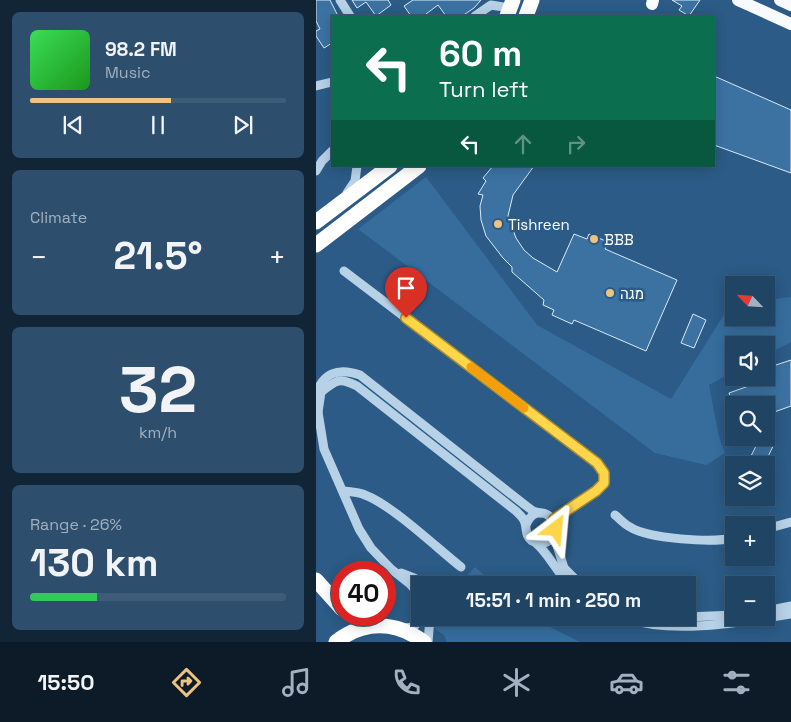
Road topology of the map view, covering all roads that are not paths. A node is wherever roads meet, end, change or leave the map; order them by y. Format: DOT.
graph roads {
  1 [pos="340,0"];
  2 [pos="532,0"];
  3 [pos="738,0"];
  4 [pos="780,0"];
  5 [pos="791,5"];
  6 [pos="510,8"];
  7 [pos="349,15"];
  8 [pos="476,15"];
  9 [pos="526,15"];
  10 [pos="791,24"];
  11 [pos="331,82"];
  12 [pos="316,86"];
  13 [pos="331,152"];
  14 [pos="331,161"];
  15 [pos="357,167"];
  16 [pos="389,167"];
  17 [pos="418,167"];
  18 [pos="316,171"];
  19 [pos="316,176"];
  20 [pos="341,203"];
  21 [pos="316,222"];
  22 [pos="316,245"];
  23 [pos="344,271"];
  24 [pos="316,399"];
  25 [pos="318,412"];
  26 [pos="343,491"];
  27 [pos="540,513"];
  28 [pos="615,515"];
  29 [pos="554,519"];
  30 [pos="791,522"];
  31 [pos="526,525"];
  32 [pos="775,526"];
  33 [pos="554,536"];
  34 [pos="725,540"];
  35 [pos="536,542"];
  36 [pos="384,561"];
  37 [pos="460,567"];
  38 [pos="396,571"];
  39 [pos="396,573"];
  40 [pos="562,576"];
  41 [pos="572,576"];
  42 [pos="411,577"];
  43 [pos="316,580"];
  44 [pos="411,585"];
  45 [pos="331,597"];
  46 [pos="791,606"];
  47 [pos="775,609"];
  48 [pos="791,614"];
  49 [pos="725,615"];
  50 [pos="696,617"];
  51 [pos="696,624"];
  52 [pos="378,626"];
  53 [pos="415,626"];
  54 [pos="429,626"];
  55 [pos="398,628"];
  56 [pos="336,642"];
  57 [pos="424,642"];
  58 [pos="428,642"];
  1 -- 7 [label="street"];
  2 -- 9 [label="highway"];
  3 -- 10 [label="main road"];
  4 -- 5 [label="main road"];
  6 -- 8 [label="street"];
  11 -- 12 [label="street"];
  13 -- 18 [label="street"];
  14 -- 19 [label="street"];
  15 -- 20 [label="street"];
  16 -- 20 [label="highway"];
  17 -- 22 [label="highway"];
  20 -- 21 [label="highway"];
  23 -- 29 [label="street"];
  24 -- 25 [label="street"];
  24 -- 27 [label="street"];
  25 -- 26 [label="street"];
  25 -- 31 [label="street"];
  26 -- 36 [label="street"];
  26 -- 37 [label="street"];
  27 -- 29 [label="street"];
  27 -- 31 [label="street"];
  28 -- 34 [label="street"];
  29 -- 33 [label="street"];
  30 -- 32 [label="street"];
  31 -- 35 [label="street"];
  33 -- 35 [label="street"];
  33 -- 41 [label="street"];
  35 -- 40 [label="street"];
  38 -- 42 [label="street"];
  39 -- 44 [label="street"];
  43 -- 45 [label="highway"];
  46 -- 47 [label="street"];
  48 -- 51 [label="street"];
  49 -- 50 [label="street"];
  52 -- 55 [label="highway"];
  52 -- 56 [label="highway"];
  53 -- 55 [label="street"];
  54 -- 58 [label="street"];
  55 -- 57 [label="highway"];
}
